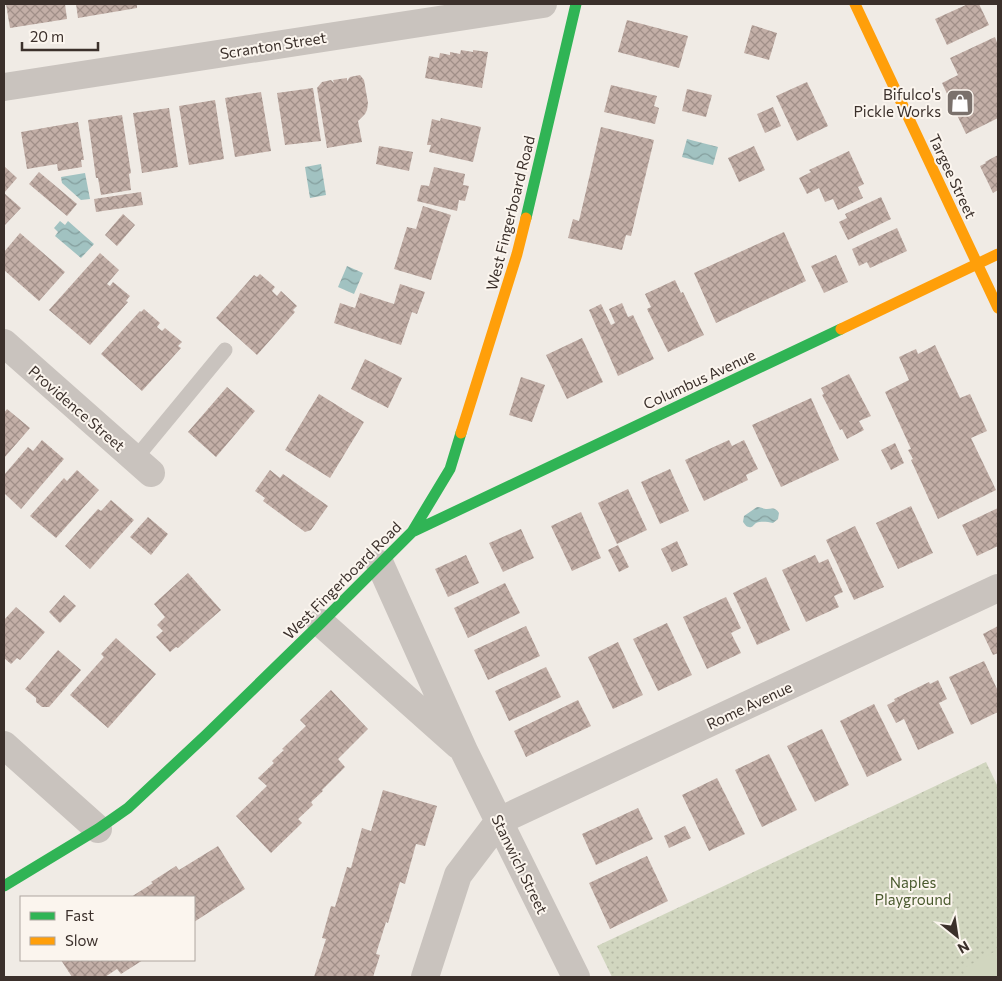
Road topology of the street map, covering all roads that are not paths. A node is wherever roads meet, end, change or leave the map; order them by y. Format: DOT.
graph roads {
  1 [pos="543,4"];
  2 [pos="576,4"];
  3 [pos="854,4"];
  4 [pos="4,87"];
  5 [pos="998,254"];
  6 [pos="978,264"];
  7 [pos="998,308"];
  8 [pos="4,343"];
  9 [pos="226,350"];
  10 [pos="143,466"];
  11 [pos="412,532"];
  12 [pos="380,564"];
  13 [pos="998,588"];
  14 [pos="321,623"];
  15 [pos="4,745"];
  16 [pos="464,751"];
  17 [pos="499,821"];
  18 [pos="98,829"];
  19 [pos="4,886"];
  20 [pos="425,977"];
  21 [pos="576,977"];
  1 -- 4 [label="street, Scranton Street"];
  2 -- 11 [label="street, West Fingerboard Road"];
  3 -- 6 [label="street, Targee Street"];
  5 -- 6 [label="street, Columbus Avenue"];
  6 -- 7 [label="street, Targee Street"];
  6 -- 11 [label="street, Columbus Avenue"];
  8 -- 10 [label="street, Providence Street"];
  9 -- 10 [label="lane"];
  11 -- 12 [label="street, West Fingerboard Road"];
  12 -- 14 [label="street, West Fingerboard Road"];
  12 -- 16 [label="street, Stanwich Street"];
  13 -- 17 [label="street, Rome Avenue"];
  14 -- 16 [label="street, Stanwich Street"];
  14 -- 18 [label="street, West Fingerboard Road"];
  15 -- 18 [label="street"];
  16 -- 17 [label="street, Stanwich Street"];
  17 -- 20 [label="street"];
  17 -- 21 [label="street, Stanwich Street"];
  18 -- 19 [label="street, West Fingerboard Road"];
}
